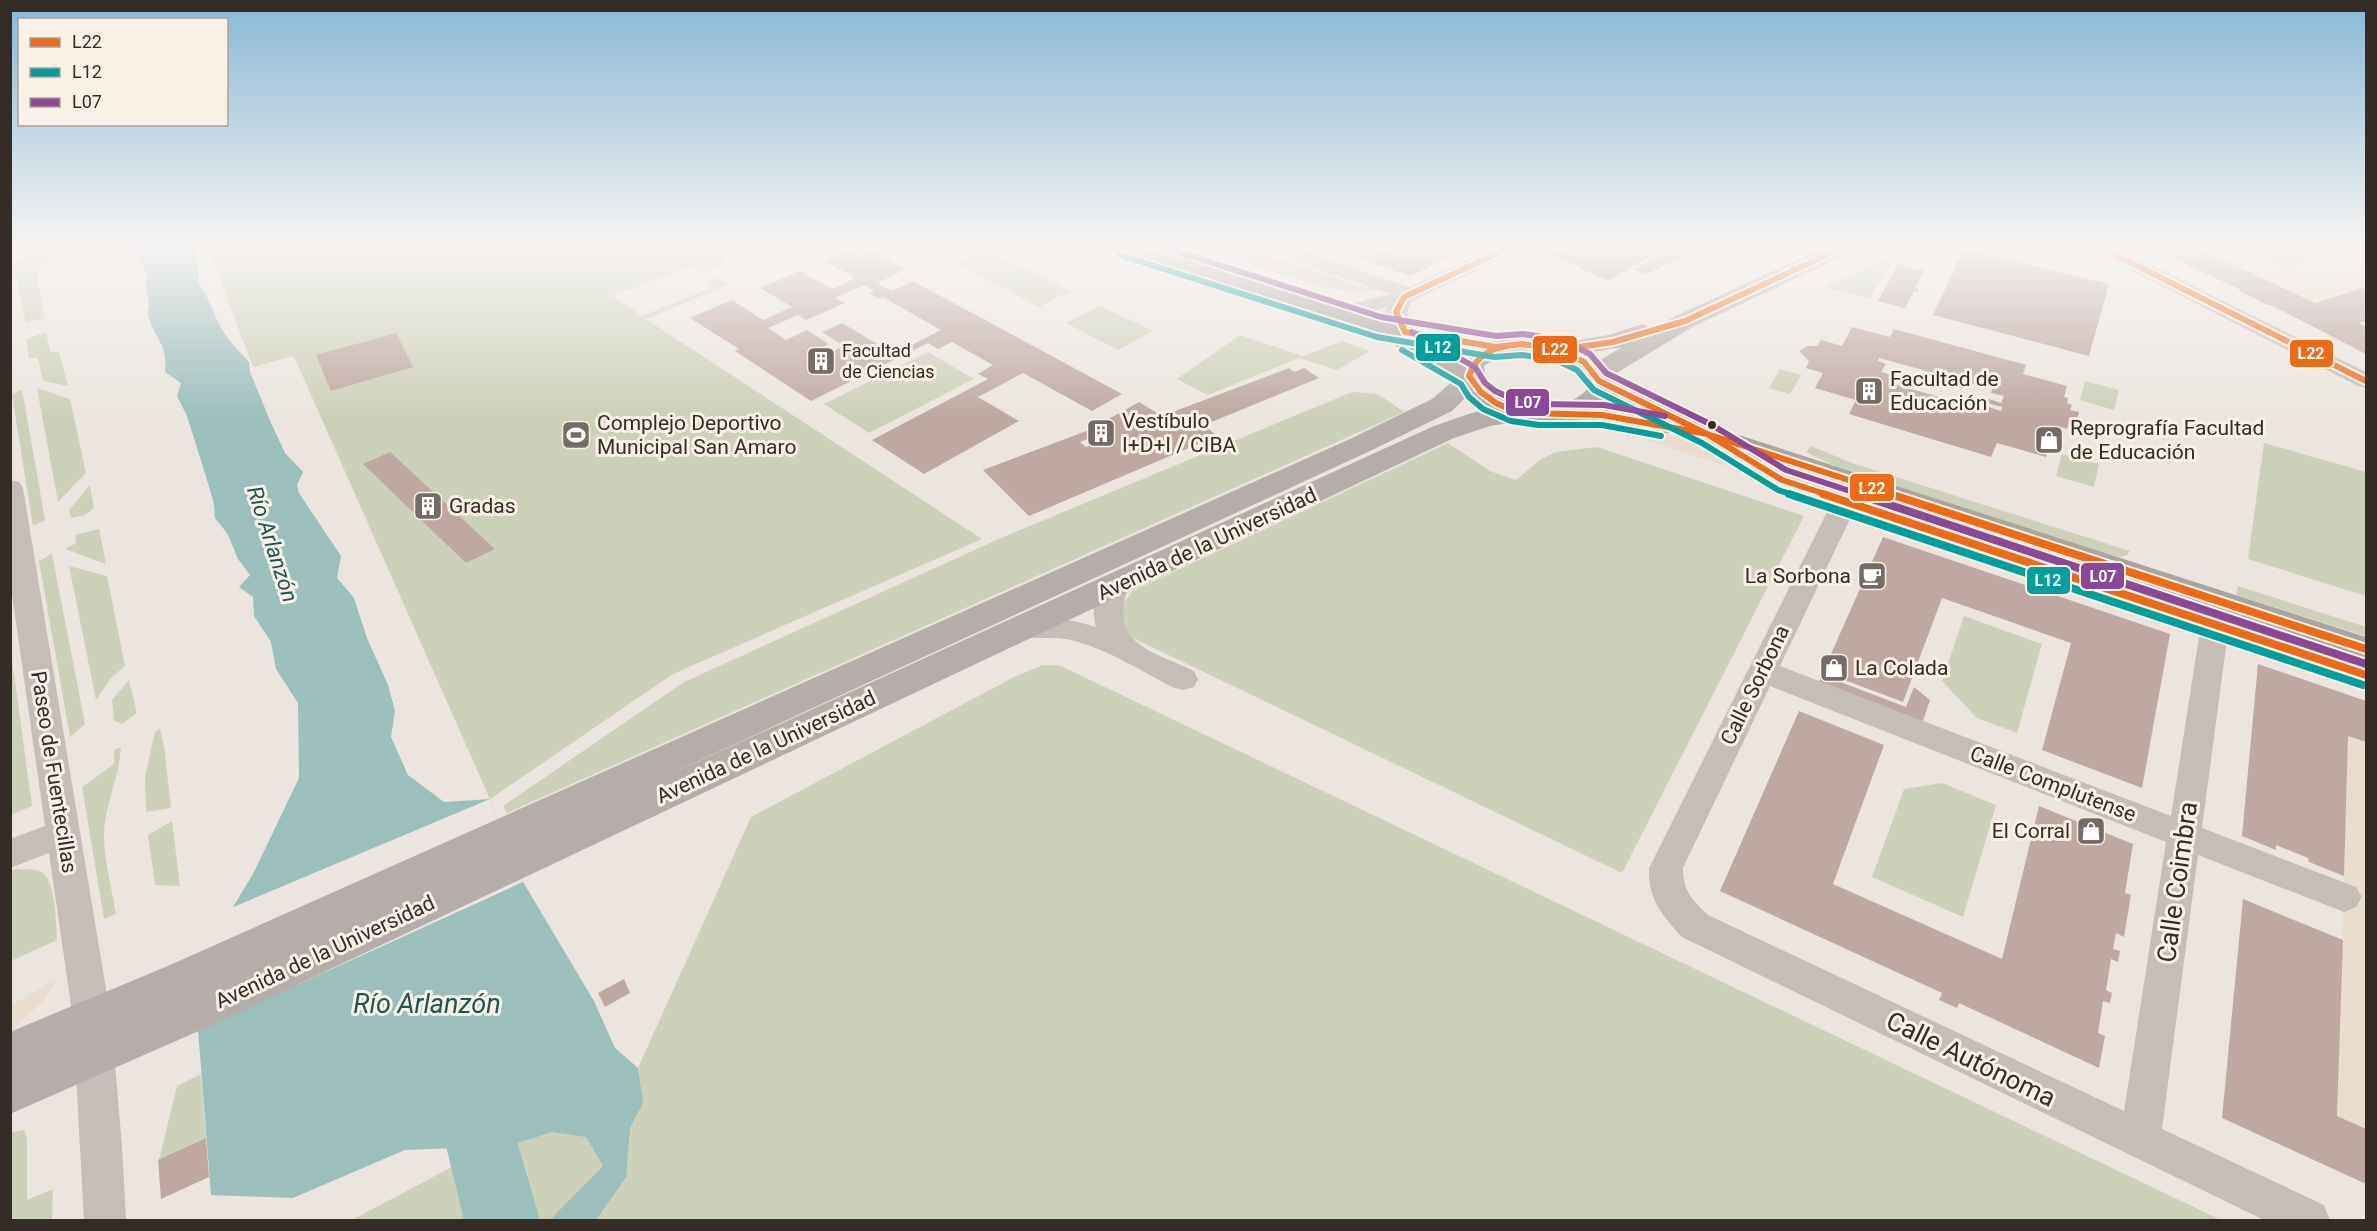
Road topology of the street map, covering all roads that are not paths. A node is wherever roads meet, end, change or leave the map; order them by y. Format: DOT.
graph roads {
  1 [pos="1301,302"];
  2 [pos="1383,302"];
  3 [pos="1403,302"];
  4 [pos="1725,302"];
  5 [pos="2211,302"];
  6 [pos="1327,311"];
  7 [pos="1685,321"];
  8 [pos="1379,327"];
  9 [pos="1405,332"];
  10 [pos="1496,347"];
  11 [pos="1559,350"];
  12 [pos="1598,377"];
  13 [pos="1469,378"];
  14 [pos="2367,381"];
  15 [pos="1524,413"];
  16 [pos="1570,413"];
  17 [pos="1707,434"];
  18 [pos="10,489"];
  19 [pos="1845,502"];
  20 [pos="1114,588"];
  21 [pos="2215,624"];
  22 [pos="1025,628"];
  23 [pos="1121,648"];
  24 [pos="2367,649"];
  25 [pos="1762,671"];
  26 [pos="1184,679"];
  27 [pos="63,833"];
  28 [pos="2184,835"];
  29 [pos="509,847"];
  30 [pos="10,854"];
  31 [pos="1666,868"];
  32 [pos="2344,897"];
  33 [pos="94,1037"];
  34 [pos="10,1054"];
  35 [pos="10,1094"];
  36 [pos="2140,1140"];
  37 [pos="105,1221"];
  38 [pos="2309,1221"];
  1 -- 6 [label="highway"];
  2 -- 6 [label="street"];
  3 -- 9 [label="street"];
  4 -- 7 [label="main road"];
  5 -- 14 [label="street"];
  6 -- 8 [label="highway"];
  7 -- 11 [label="main road"];
  7 -- 12 [label="main road"];
  8 -- 9 [label="highway"];
  8 -- 13 [label="highway"];
  9 -- 10 [label="highway"];
  10 -- 11 [label="highway"];
  10 -- 13 [label="highway"];
  11 -- 12 [label="highway"];
  12 -- 16 [label="highway"];
  12 -- 17 [label="highway"];
  13 -- 15 [label="highway"];
  13 -- 29 [label="main road, Avenida de la Universidad"];
  15 -- 16 [label="highway"];
  15 -- 20 [label="main road, Avenida de la Universidad"];
  16 -- 17 [label="highway"];
  17 -- 24 [label="highway"];
  18 -- 27 [label="street, Paseo de Fuentecillas"];
  19 -- 25 [label="street, Calle Sorbona"];
  20 -- 22 [label="main road, Avenida de la Universidad"];
  20 -- 23 [label="street"];
  21 -- 28 [label="street, Calle Coimbra"];
  22 -- 23 [label="street"];
  22 -- 29 [label="main road, Avenida de la Universidad"];
  23 -- 26 [label="street"];
  25 -- 28 [label="street, Calle Complutense"];
  25 -- 31 [label="street, Calle Sorbona"];
  27 -- 30 [label="street"];
  27 -- 33 [label="street, Paseo de Fuentecillas"];
  28 -- 32 [label="street, Calle Complutense"];
  28 -- 36 [label="street, Calle Coimbra"];
  29 -- 33 [label="main road, Avenida de la Universidad"];
  31 -- 36 [label="street, Calle Autónoma"];
  33 -- 34 [label="main road, Avenida de la Universidad"];
  33 -- 35 [label="main road, Avenida de la Universidad"];
  33 -- 37 [label="street, Paseo de Fuentecillas"];
  36 -- 38 [label="street, Calle Autónoma"];
}
